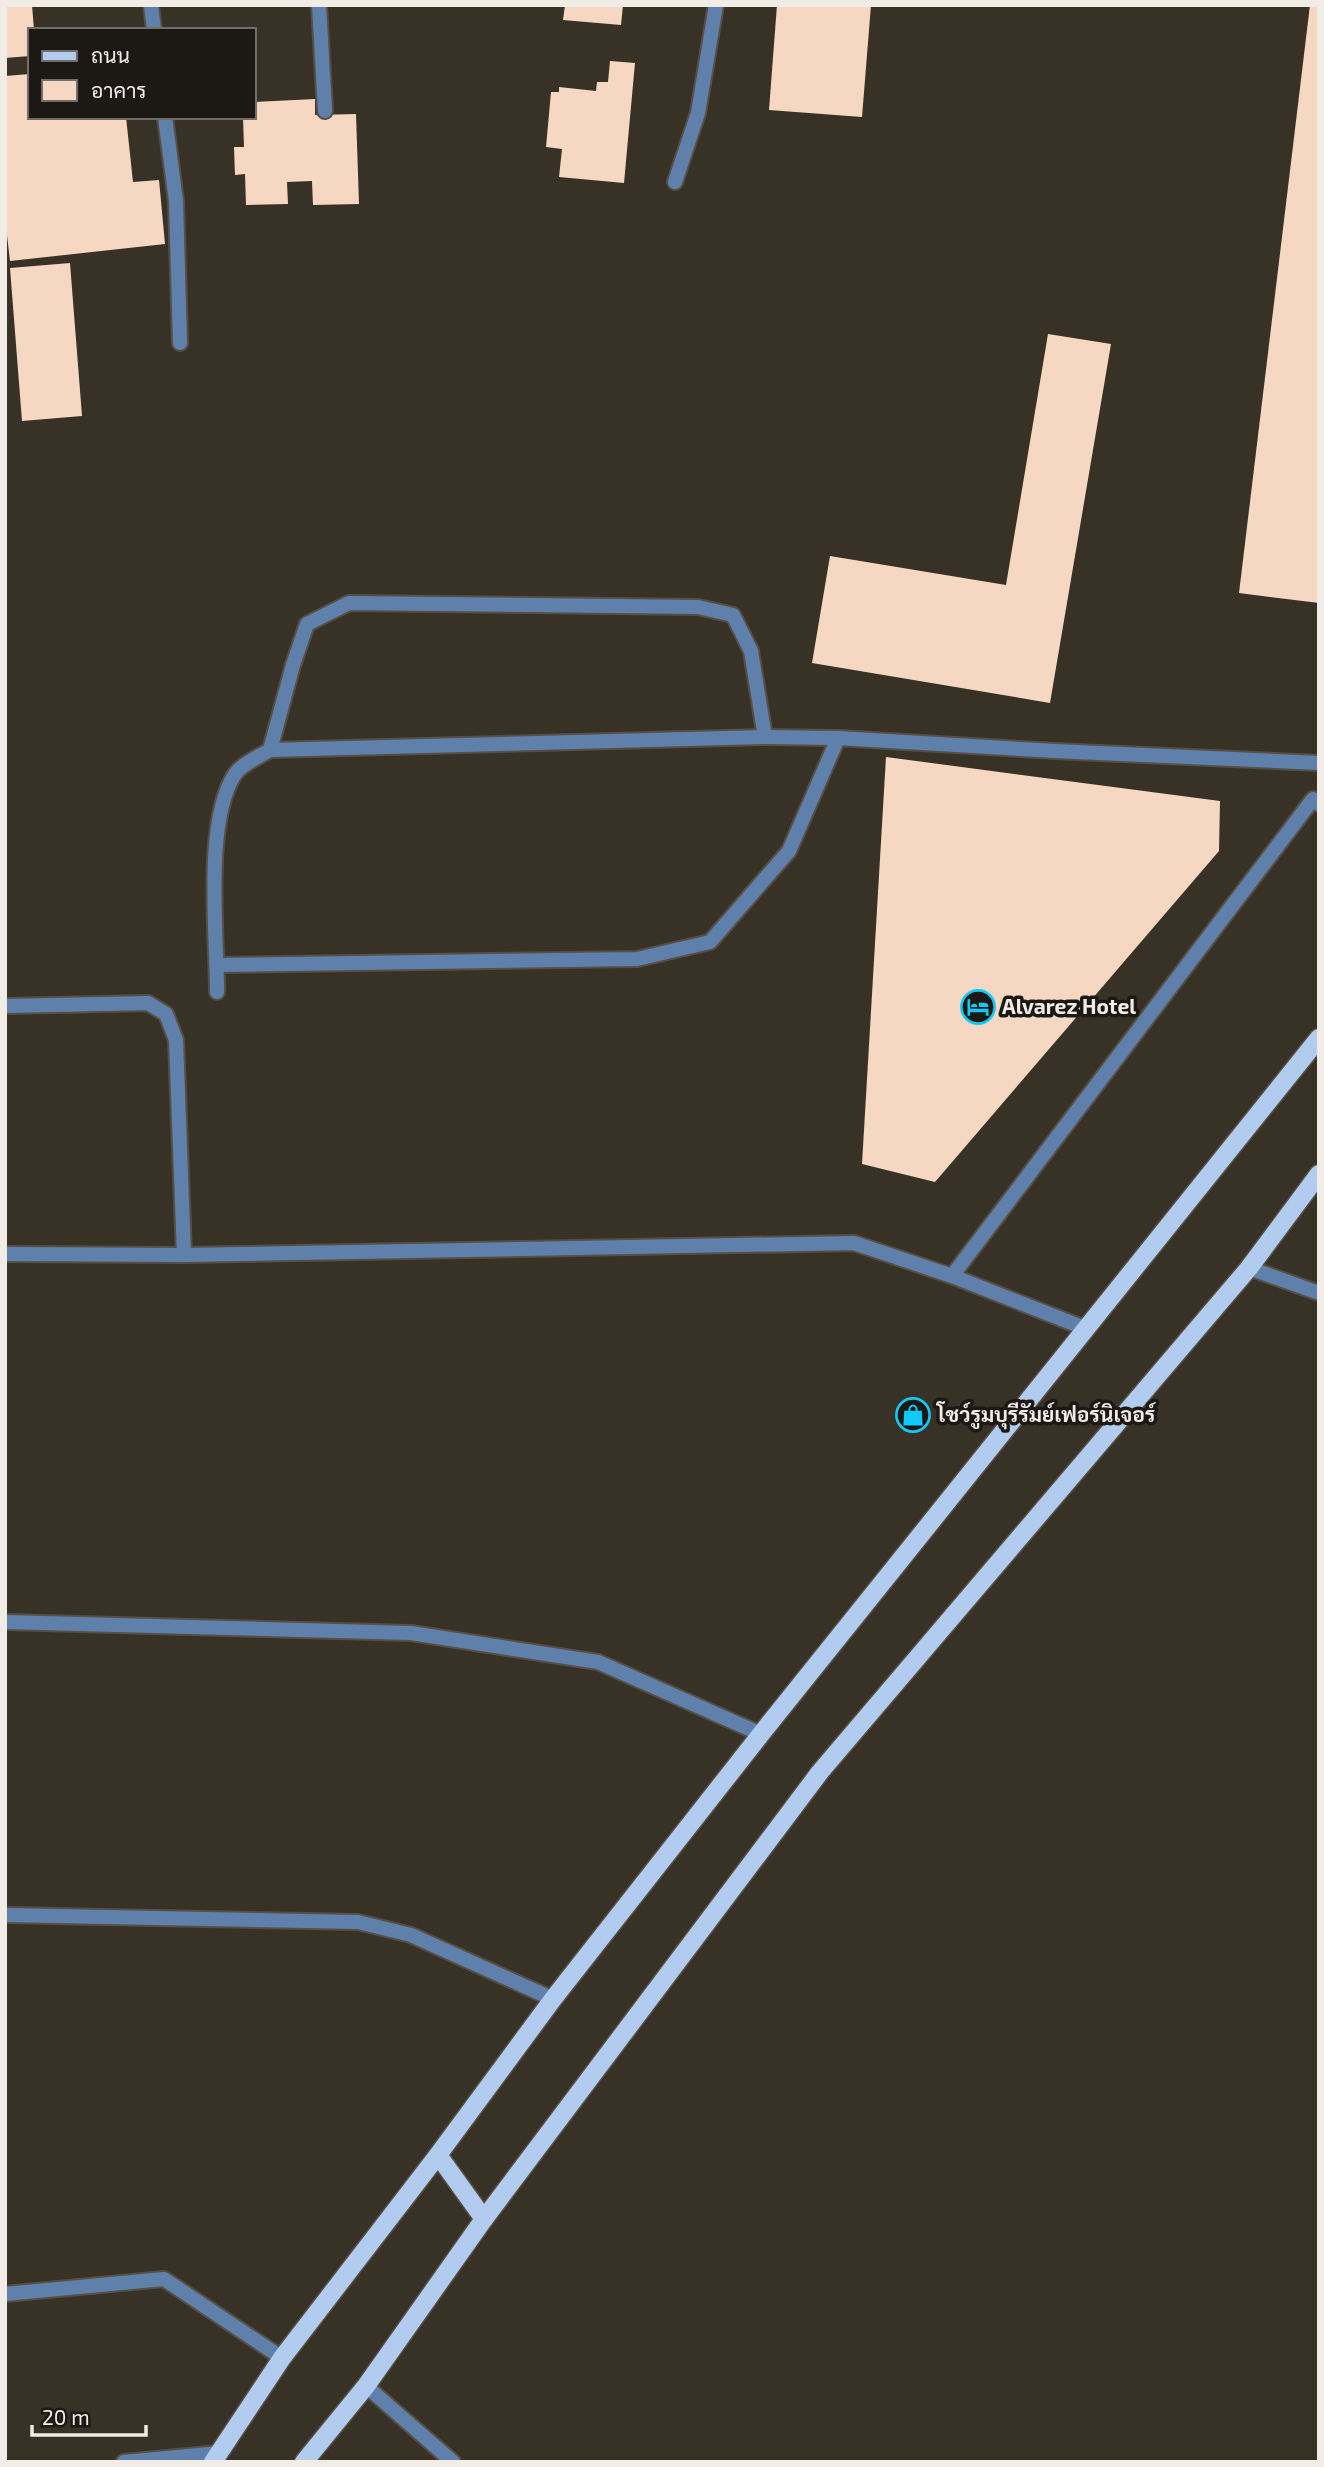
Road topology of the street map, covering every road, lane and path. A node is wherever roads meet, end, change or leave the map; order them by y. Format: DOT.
graph roads {
  1 [pos="151,5"];
  2 [pos="320,5"];
  3 [pos="716,5"];
  4 [pos="154,28"];
  5 [pos="325,111"];
  6 [pos="165,119"];
  7 [pos="675,182"];
  8 [pos="180,343"];
  9 [pos="765,737"];
  10 [pos="838,738"];
  11 [pos="271,750"];
  12 [pos="1319,763"];
  13 [pos="1317,798"];
  14 [pos="217,965"];
  15 [pos="217,992"];
  16 [pos="5,1006"];
  17 [pos="1319,1038"];
  18 [pos="1319,1174"];
  19 [pos="5,1254"];
  20 [pos="184,1255"];
  21 [pos="1249,1268"];
  22 [pos="952,1276"];
  23 [pos="1319,1293"];
  24 [pos="1087,1329"];
  25 [pos="5,1622"];
  26 [pos="761,1734"];
  27 [pos="5,1915"];
  28 [pos="553,1999"];
  29 [pos="438,2155"];
  30 [pos="484,2219"];
  31 [pos="5,2294"];
  32 [pos="282,2358"];
  33 [pos="366,2386"];
  34 [pos="217,2458"];
  35 [pos="124,2462"];
  36 [pos="304,2462"];
  37 [pos="453,2462"];
  1 -- 4 [label="street"];
  2 -- 5 [label="street"];
  3 -- 7 [label="street"];
  6 -- 8 [label="street"];
  9 -- 10 [label="street"];
  9 -- 11 [label="street"];
  9 -- 11 [label="street"];
  10 -- 12 [label="street"];
  10 -- 14 [label="street"];
  11 -- 14 [label="street"];
  13 -- 22 [label="street"];
  14 -- 15 [label="street"];
  16 -- 20 [label="street"];
  17 -- 24 [label="main road"];
  18 -- 21 [label="main road"];
  19 -- 20 [label="street"];
  20 -- 22 [label="street"];
  21 -- 23 [label="street"];
  21 -- 30 [label="main road"];
  22 -- 24 [label="street"];
  24 -- 26 [label="main road"];
  25 -- 26 [label="street"];
  26 -- 28 [label="main road"];
  27 -- 28 [label="street"];
  28 -- 29 [label="main road"];
  29 -- 30 [label="main road"];
  29 -- 32 [label="main road"];
  30 -- 33 [label="main road"];
  31 -- 32 [label="street"];
  32 -- 34 [label="main road"];
  33 -- 36 [label="main road"];
  33 -- 37 [label="street"];
  34 -- 35 [label="street"];
}
